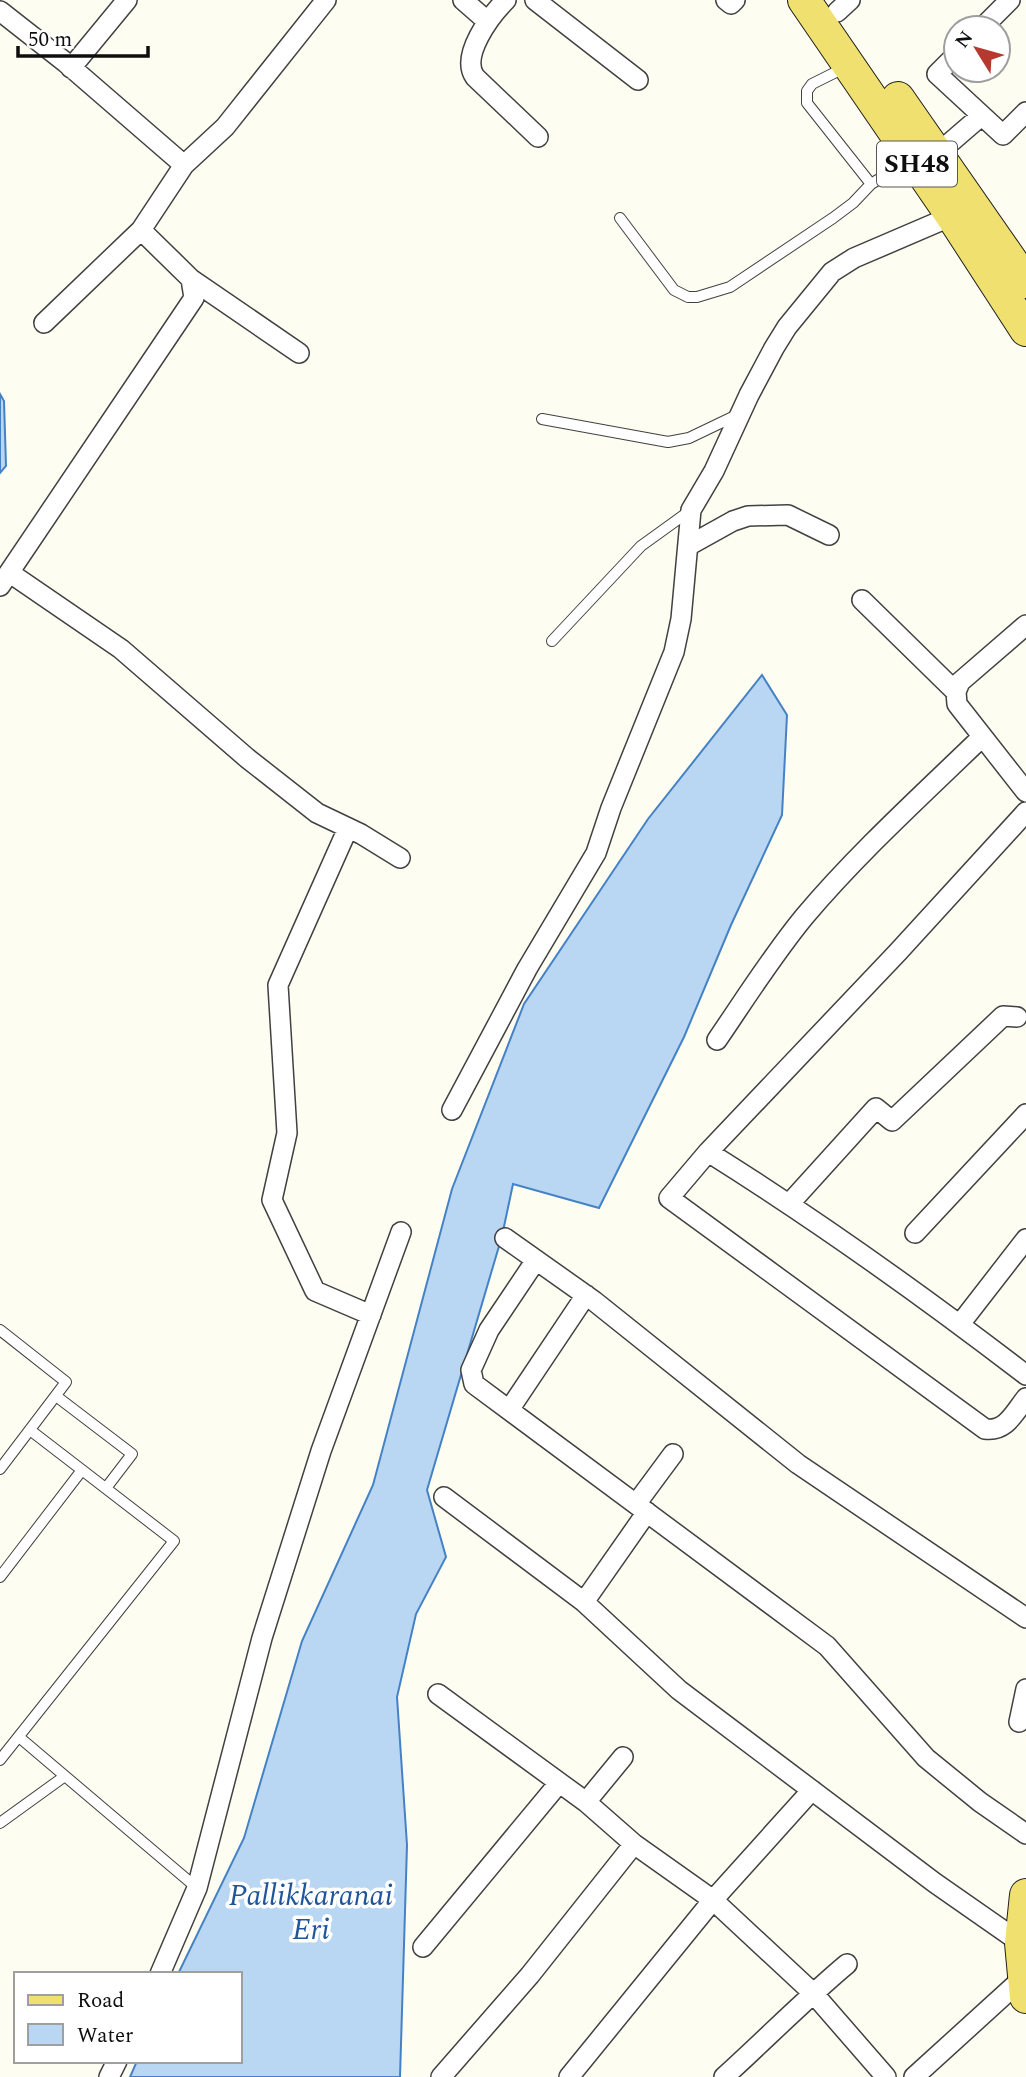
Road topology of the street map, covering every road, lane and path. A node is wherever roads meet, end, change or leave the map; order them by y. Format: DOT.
graph roads {
  1 [pos="127,0"];
  2 [pos="326,0"];
  3 [pos="463,0"];
  4 [pos="506,0"];
  5 [pos="534,0"];
  6 [pos="726,0"];
  7 [pos="735,0"];
  8 [pos="804,0"];
  9 [pos="1010,0"];
  10 [pos="838,4"];
  11 [pos="0,11"];
  12 [pos="996,14"];
  13 [pos="487,21"];
  14 [pos="849,65"];
  15 [pos="71,68"];
  16 [pos="638,80"];
  17 [pos="947,84"];
  18 [pos="1026,112"];
  19 [pos="981,116"];
  20 [pos="538,136"];
  21 [pos="925,156"];
  22 [pos="184,164"];
  23 [pos="871,184"];
  24 [pos="952,216"];
  25 [pos="620,218"];
  26 [pos="141,230"];
  27 [pos="191,279"];
  28 [pos="1026,282"];
  29 [pos="44,323"];
  30 [pos="1026,330"];
  31 [pos="299,353"];
  32 [pos="740,414"];
  33 [pos="541,419"];
  34 [pos="691,510"];
  35 [pos="829,535"];
  36 [pos="688,547"];
  37 [pos="5,579"];
  38 [pos="862,600"];
  39 [pos="1026,625"];
  40 [pos="552,641"];
  41 [pos="956,692"];
  42 [pos="982,737"];
  43 [pos="1026,792"];
  44 [pos="1026,812"];
  45 [pos="348,828"];
  46 [pos="400,858"];
  47 [pos="1023,1017"];
  48 [pos="717,1040"];
  49 [pos="452,1110"];
  50 [pos="1026,1114"];
  51 [pos="708,1152"];
  52 [pos="790,1203"];
  53 [pos="401,1231"];
  54 [pos="915,1233"];
  55 [pos="505,1238"];
  56 [pos="1026,1239"];
  57 [pos="536,1260"];
  58 [pos="586,1295"];
  59 [pos="371,1315"];
  60 [pos="960,1324"];
  61 [pos="0,1329"];
  62 [pos="1026,1375"];
  63 [pos="56,1396"];
  64 [pos="1026,1398"];
  65 [pos="509,1410"];
  66 [pos="30,1430"];
  67 [pos="673,1454"];
  68 [pos="0,1469"];
  69 [pos="82,1470"];
  70 [pos="106,1488"];
  71 [pos="444,1497"];
  72 [pos="642,1508"];
  73 [pos="0,1577"];
  74 [pos="584,1602"];
  75 [pos="1026,1618"];
  76 [pos="1026,1689"];
  77 [pos="438,1694"];
  78 [pos="1019,1722"];
  79 [pos="19,1737"];
  80 [pos="623,1757"];
  81 [pos="0,1760"];
  82 [pos="65,1776"];
  83 [pos="559,1783"];
  84 [pos="812,1790"];
  85 [pos="586,1802"];
  86 [pos="0,1823"];
  87 [pos="1026,1834"];
  88 [pos="634,1844"];
  89 [pos="197,1888"];
  90 [pos="1026,1895"];
  91 [pos="713,1900"];
  92 [pos="1021,1944"];
  93 [pos="423,1947"];
  94 [pos="847,1964"];
  95 [pos="161,1972"];
  96 [pos="1025,1987"];
  97 [pos="813,1993"];
  98 [pos="441,2077"];
  99 [pos="569,2077"];
  100 [pos="724,2077"];
  101 [pos="886,2077"];
  102 [pos="914,2077"];
  1 -- 15 [label="street"];
  2 -- 22 [label="street"];
  3 -- 13 [label="street"];
  4 -- 13 [label="street"];
  5 -- 16 [label="street"];
  6 -- 7 [label="street"];
  8 -- 14 [label="main road, SH48"];
  9 -- 12 [label="street"];
  10 -- 21 [label="main road, SH48"];
  11 -- 15 [label="street"];
  13 -- 20 [label="street"];
  14 -- 21 [label="main road, SH48"];
  14 -- 23 [label="lane"];
  15 -- 22 [label="street"];
  17 -- 19 [label="street"];
  18 -- 19 [label="street"];
  19 -- 21 [label="street"];
  21 -- 23 [label="lane"];
  21 -- 24 [label="main road, SH48"];
  21 -- 28 [label="main road, SH48"];
  22 -- 26 [label="street"];
  23 -- 25 [label="lane"];
  24 -- 30 [label="main road, SH48"];
  24 -- 32 [label="street"];
  26 -- 27 [label="street"];
  26 -- 29 [label="street"];
  27 -- 31 [label="street"];
  27 -- 37 [label="street"];
  32 -- 33 [label="lane"];
  32 -- 34 [label="street"];
  34 -- 36 [label="street"];
  34 -- 40 [label="lane"];
  35 -- 36 [label="street"];
  36 -- 49 [label="street"];
  37 -- 45 [label="street"];
  38 -- 41 [label="street"];
  39 -- 41 [label="street"];
  41 -- 42 [label="street"];
  42 -- 43 [label="street"];
  42 -- 48 [label="street"];
  44 -- 51 [label="street"];
  45 -- 46 [label="street"];
  45 -- 59 [label="street"];
  47 -- 52 [label="street"];
  50 -- 54 [label="street"];
  51 -- 52 [label="street"];
  51 -- 64 [label="street"];
  52 -- 60 [label="street"];
  53 -- 59 [label="street"];
  55 -- 57 [label="street"];
  56 -- 60 [label="street"];
  57 -- 58 [label="street"];
  57 -- 65 [label="street"];
  58 -- 65 [label="street"];
  58 -- 75 [label="street"];
  59 -- 89 [label="street"];
  60 -- 62 [label="street"];
  61 -- 63 [label="lane"];
  63 -- 66 [label="lane"];
  63 -- 70 [label="lane"];
  65 -- 72 [label="street"];
  66 -- 68 [label="lane"];
  66 -- 69 [label="lane"];
  67 -- 72 [label="street"];
  69 -- 70 [label="lane"];
  69 -- 73 [label="lane"];
  70 -- 79 [label="lane"];
  71 -- 74 [label="street"];
  72 -- 74 [label="street"];
  72 -- 87 [label="street"];
  74 -- 84 [label="street"];
  76 -- 78 [label="street"];
  77 -- 83 [label="street"];
  79 -- 81 [label="lane"];
  79 -- 82 [label="lane"];
  80 -- 85 [label="street"];
  82 -- 86 [label="lane"];
  82 -- 89 [label="lane"];
  83 -- 85 [label="street"];
  83 -- 93 [label="street"];
  84 -- 91 [label="street"];
  84 -- 92 [label="street"];
  85 -- 88 [label="street"];
  88 -- 91 [label="street"];
  88 -- 98 [label="street"];
  89 -- 95 [label="street"];
  90 -- 92 [label="main road"];
  91 -- 97 [label="street"];
  91 -- 99 [label="street"];
  92 -- 96 [label="main road"];
  94 -- 97 [label="street"];
  96 -- 102 [label="street"];
  97 -- 100 [label="street"];
  97 -- 101 [label="street"];
}
